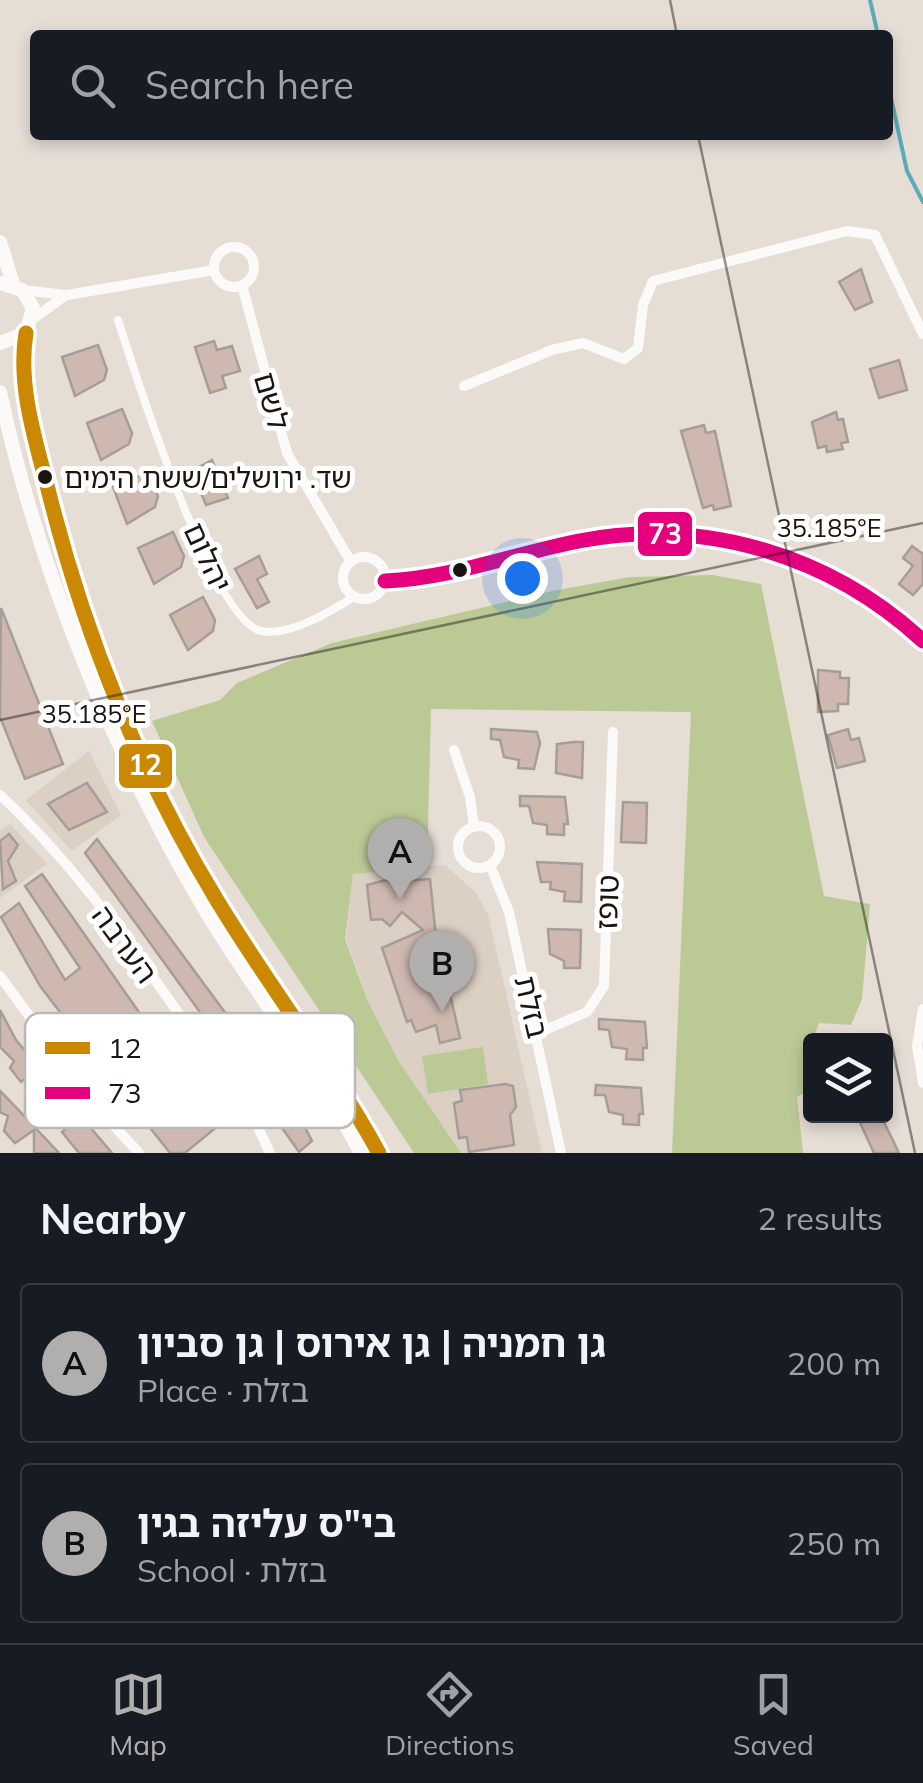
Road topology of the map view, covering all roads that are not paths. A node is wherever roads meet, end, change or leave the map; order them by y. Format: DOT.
graph roads {
  1 [pos="0,242"];
  2 [pos="214,270"];
  3 [pos="242,285"];
  4 [pos="12,286"];
  5 [pos="65,296"];
  6 [pos="118,320"];
  7 [pos="30,326"];
  8 [pos="923,334"];
  9 [pos="0,344"];
  10 [pos="464,386"];
  11 [pos="0,392"];
  12 [pos="351,562"];
  13 [pos="386,582"];
  14 [pos="354,597"];
  15 [pos="923,641"];
  16 [pos="613,732"];
  17 [pos="454,750"];
  18 [pos="0,794"];
  19 [pos="474,827"];
  20 [pos="490,865"];
  21 [pos="0,976"];
  22 [pos="923,1009"];
  23 [pos="27,1013"];
  24 [pos="175,1013"];
  25 [pos="271,1013"];
  26 [pos="290,1013"];
  27 [pos="538,1032"];
  28 [pos="923,1083"];
  29 [pos="355,1114"];
  30 [pos="116,1128"];
  31 [pos="258,1128"];
  32 [pos="346,1128"];
  33 [pos="139,1153"];
  34 [pos="270,1153"];
  35 [pos="362,1153"];
  36 [pos="380,1153"];
  37 [pos="561,1153"];
  1 -- 4 [label="main road"];
  2 -- 3 [label="street"];
  2 -- 3 [label="street"];
  2 -- 5 [label="street"];
  3 -- 12 [label="street, לשם"];
  4 -- 5 [label="street"];
  4 -- 7 [label="main road"];
  5 -- 7 [label="street"];
  6 -- 14 [label="street, יהלום"];
  7 -- 9 [label="main road"];
  7 -- 26 [label="main road"];
  8 -- 10 [label="street"];
  11 -- 25 [label="main road"];
  12 -- 13 [label="street"];
  12 -- 14 [label="street"];
  13 -- 14 [label="street"];
  13 -- 15 [label="street"];
  16 -- 27 [label="street, טופז"];
  17 -- 19 [label="street"];
  18 -- 24 [label="street, הערבה"];
  19 -- 20 [label="street"];
  19 -- 20 [label="street"];
  20 -- 27 [label="street, בזלת"];
  21 -- 23 [label="street"];
  22 -- 28 [label="street"];
  27 -- 37 [label="street, בזלת"];
  29 -- 36 [label="main road"];
  30 -- 33 [label="street"];
  31 -- 34 [label="street, הערבה"];
  32 -- 35 [label="main road"];
}
